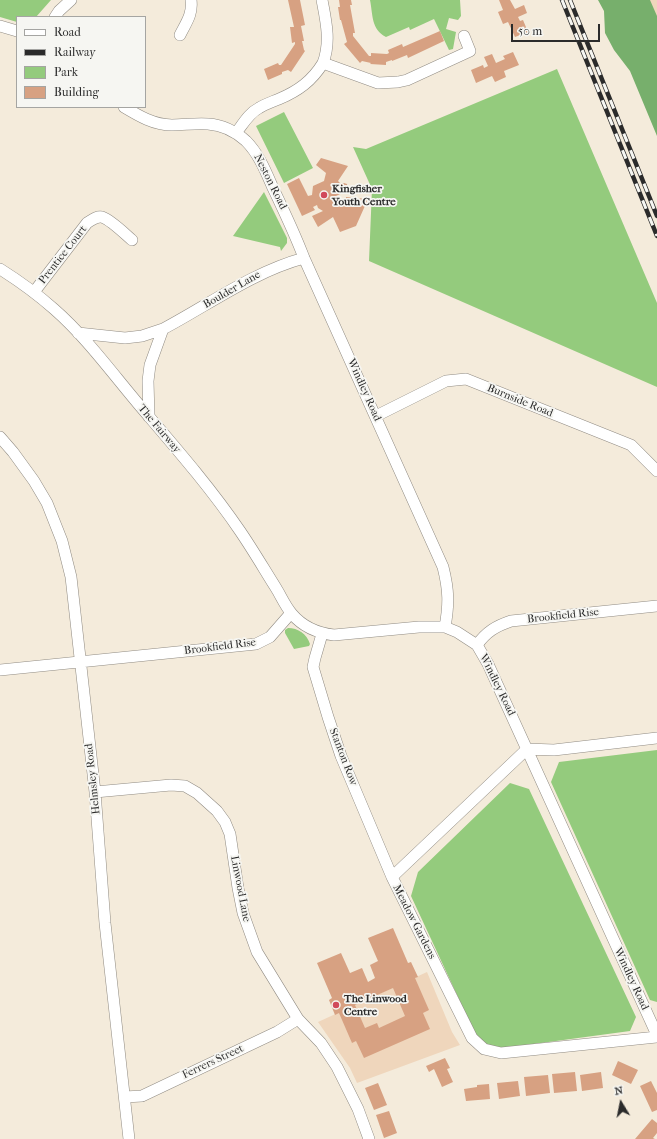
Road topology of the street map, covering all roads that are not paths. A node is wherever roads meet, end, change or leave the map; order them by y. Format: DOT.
graph roads {
  1 [pos="71,0"];
  2 [pos="191,0"];
  3 [pos="322,0"];
  4 [pos="56,16"];
  5 [pos="0,26"];
  6 [pos="16,31"];
  7 [pos="180,35"];
  8 [pos="464,36"];
  9 [pos="323,63"];
  10 [pos="126,108"];
  11 [pos="236,133"];
  12 [pos="132,240"];
  13 [pos="304,258"];
  14 [pos="0,269"];
  15 [pos="34,292"];
  16 [pos="163,329"];
  17 [pos="78,333"];
  18 [pos="376,416"];
  19 [pos="149,417"];
  20 [pos="0,437"];
  21 [pos="657,471"];
  22 [pos="657,606"];
  23 [pos="291,613"];
  24 [pos="445,627"];
  25 [pos="322,634"];
  26 [pos="477,645"];
  27 [pos="80,661"];
  28 [pos="0,670"];
  29 [pos="657,738"];
  30 [pos="527,749"];
  31 [pos="95,792"];
  32 [pos="392,877"];
  33 [pos="298,1019"];
  34 [pos="657,1036"];
  35 [pos="125,1097"];
  36 [pos="129,1139"];
  37 [pos="369,1139"];
  1 -- 4 [label="street"];
  2 -- 7 [label="street"];
  3 -- 9 [label="street"];
  5 -- 6 [label="street"];
  8 -- 9 [label="street"];
  9 -- 11 [label="street"];
  10 -- 11 [label="street, Neston Road"];
  11 -- 13 [label="street, Neston Road"];
  12 -- 15 [label="street, Prentice Court"];
  13 -- 16 [label="street, Boulder Lane"];
  13 -- 18 [label="street, Windley Road"];
  14 -- 15 [label="street, The Fairway"];
  15 -- 17 [label="street, The Fairway"];
  16 -- 17 [label="street, Boulder Lane"];
  16 -- 19 [label="street"];
  17 -- 19 [label="street, The Fairway"];
  18 -- 21 [label="street, Burnside Road"];
  18 -- 24 [label="street, Windley Road"];
  19 -- 23 [label="street, The Fairway"];
  20 -- 27 [label="street, Helmsley Road"];
  22 -- 26 [label="street, Brookfield Rise"];
  23 -- 25 [label="street"];
  23 -- 27 [label="street, Brookfield Rise"];
  24 -- 25 [label="street"];
  24 -- 26 [label="street, Windley Road"];
  25 -- 32 [label="street, Stanton Row"];
  26 -- 30 [label="street, Windley Road"];
  27 -- 28 [label="street, Brookfield Rise"];
  27 -- 31 [label="street, Helmsley Road"];
  29 -- 30 [label="street"];
  30 -- 32 [label="street, Meadow Gardens"];
  30 -- 34 [label="street, Windley Road"];
  31 -- 33 [label="street, Linwood Lane"];
  31 -- 35 [label="street, Helmsley Road"];
  32 -- 34 [label="street, Meadow Gardens"];
  33 -- 35 [label="street, Ferrers Street"];
  33 -- 37 [label="street, Linwood Lane"];
  35 -- 36 [label="street, Helmsley Road"];
}
